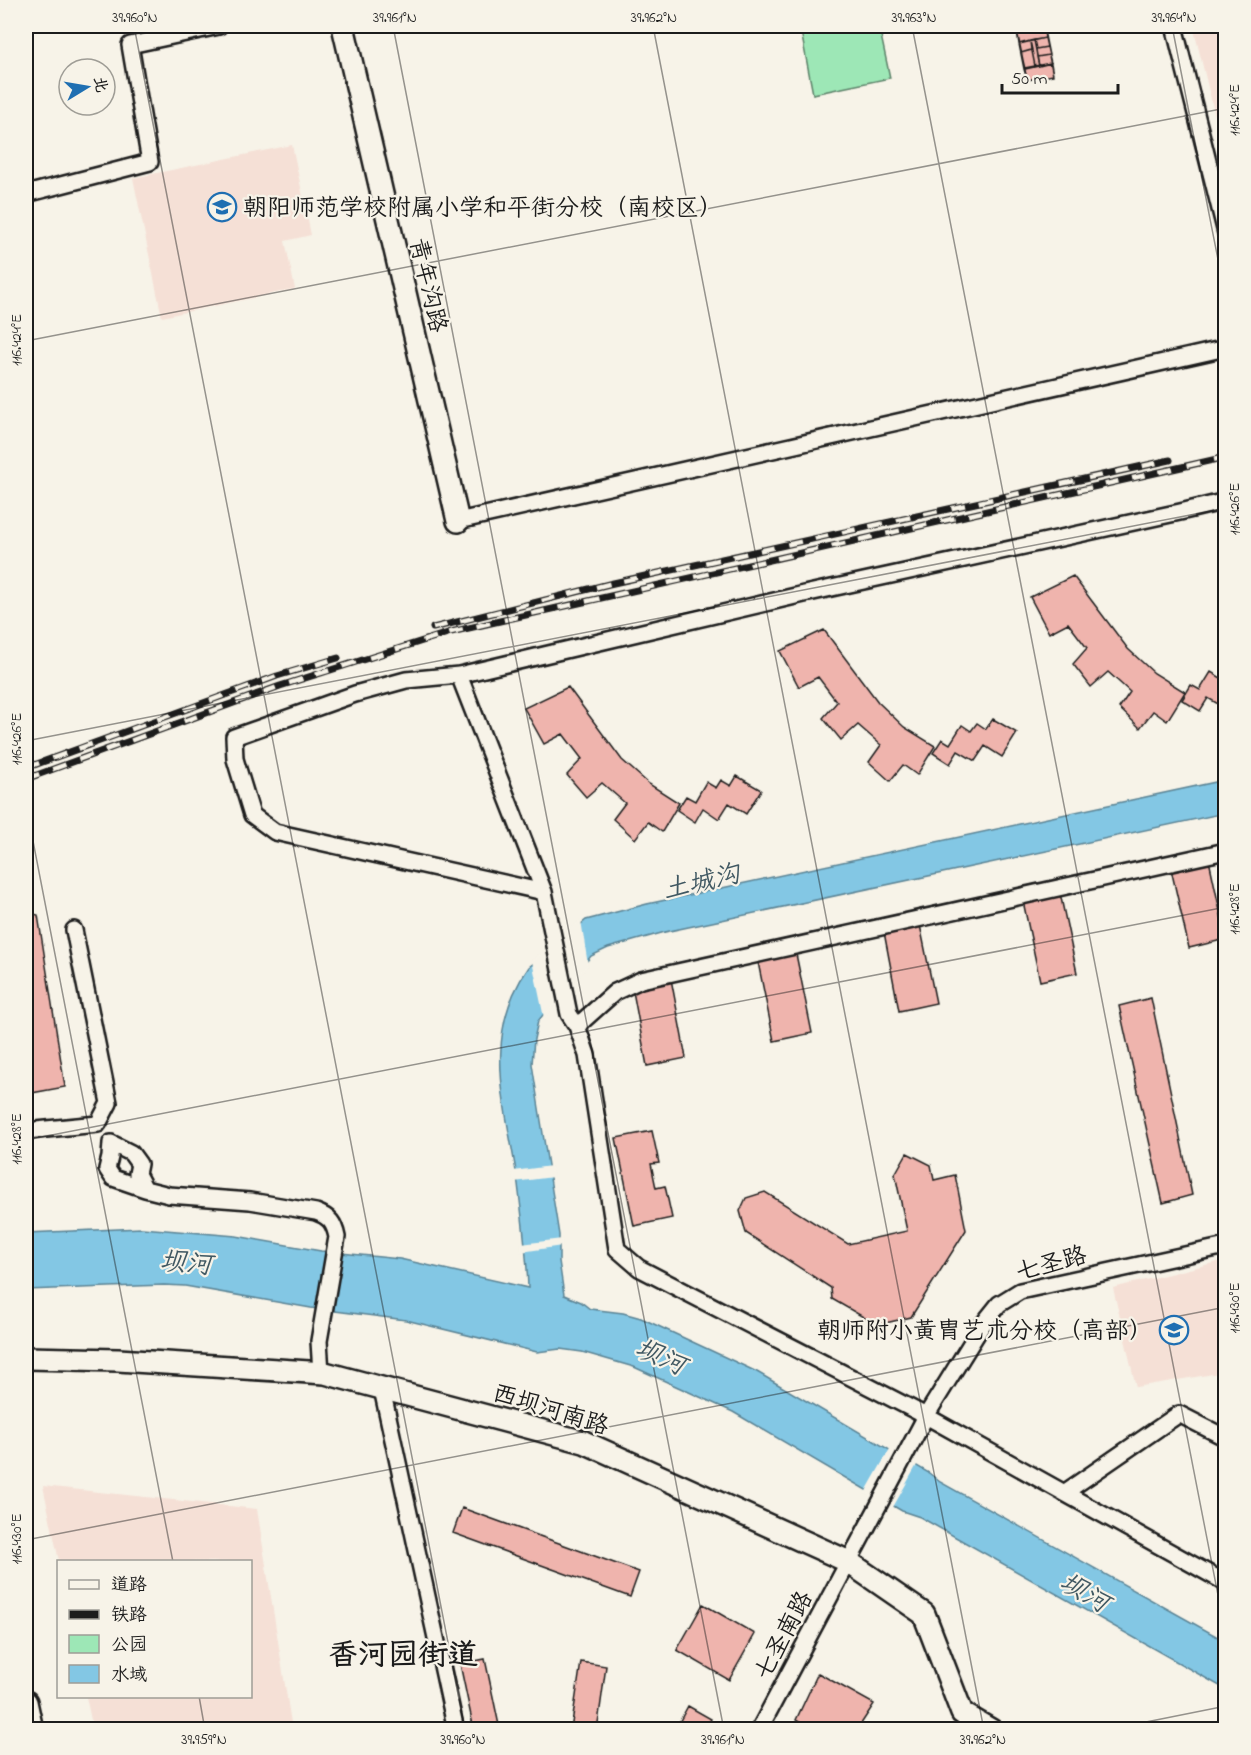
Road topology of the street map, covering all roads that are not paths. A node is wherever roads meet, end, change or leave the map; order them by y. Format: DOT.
graph roads {
  1 [pos="219,26"];
  2 [pos="343,26"];
  3 [pos="1174,26"];
  4 [pos="26,194"];
  5 [pos="1226,233"];
  6 [pos="1226,348"];
  7 [pos="1226,501"];
  8 [pos="458,521"];
  9 [pos="459,675"];
  10 [pos="1226,852"];
  11 [pos="544,892"];
  12 [pos="74,930"];
  13 [pos="573,1020"];
  14 [pos="98,1124"];
  15 [pos="26,1131"];
  16 [pos="111,1143"];
  17 [pos="145,1190"];
  18 [pos="1226,1246"];
  19 [pos="26,1358"];
  20 [pos="321,1373"];
  21 [pos="382,1389"];
  22 [pos="923,1423"];
  23 [pos="1226,1438"];
  24 [pos="1064,1493"];
  25 [pos="862,1534"];
  26 [pos="847,1562"];
  27 [pos="1226,1583"];
  28 [pos="26,1702"];
  29 [pos="32,1730"];
  30 [pos="456,1730"];
  31 [pos="759,1730"];
  32 [pos="991,1730"];
  1 -- 4 [label="street"];
  2 -- 8 [label="street, 青年沟路"];
  3 -- 5 [label="street"];
  6 -- 8 [label="street"];
  7 -- 9 [label="street"];
  9 -- 11 [label="street"];
  9 -- 11 [label="street"];
  10 -- 13 [label="street"];
  11 -- 13 [label="street"];
  12 -- 14 [label="street"];
  13 -- 22 [label="street"];
  14 -- 15 [label="street"];
  14 -- 16 [label="street"];
  16 -- 17 [label="street"];
  16 -- 17 [label="street"];
  17 -- 20 [label="street"];
  18 -- 22 [label="street, 七圣路"];
  19 -- 20 [label="street, 西坝河南路"];
  20 -- 21 [label="street, 西坝河南路"];
  21 -- 26 [label="street, 西坝河南路"];
  21 -- 30 [label="street"];
  22 -- 24 [label="street"];
  22 -- 25 [label="street, 七圣路"];
  23 -- 24 [label="street"];
  24 -- 27 [label="street"];
  25 -- 26 [label="street, 七圣南路"];
  26 -- 31 [label="street, 七圣南路"];
  26 -- 32 [label="street, 西坝河南路"];
  28 -- 29 [label="street"];
}
